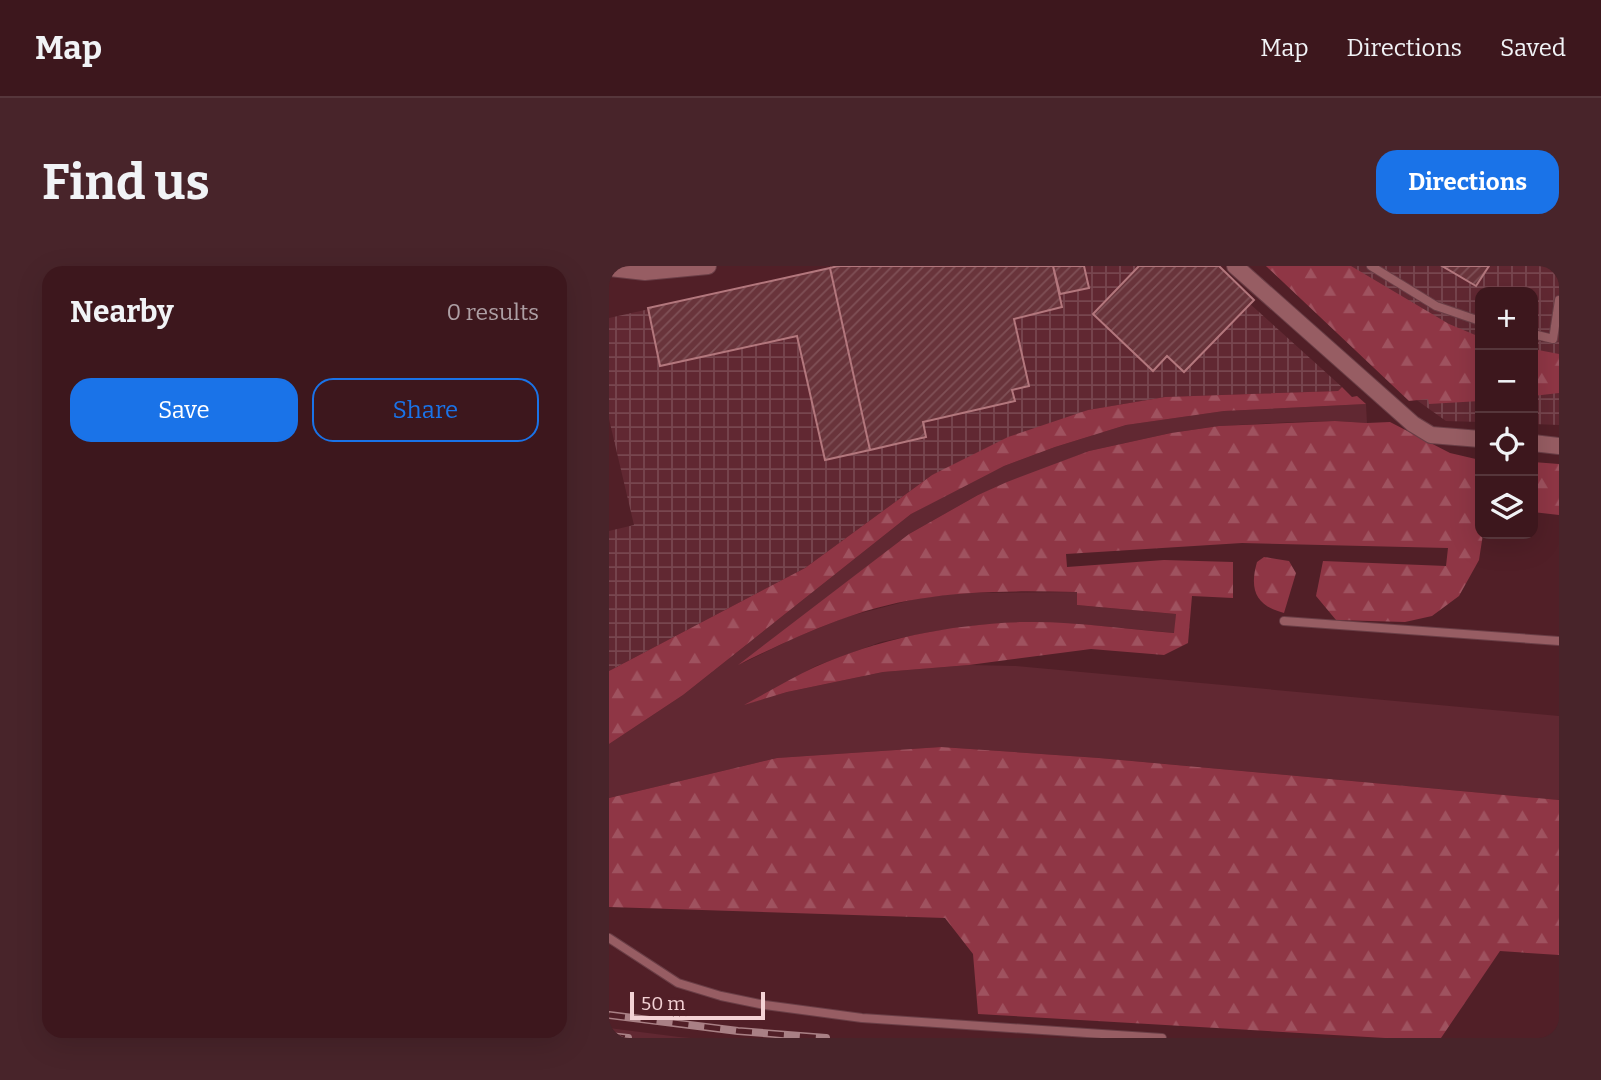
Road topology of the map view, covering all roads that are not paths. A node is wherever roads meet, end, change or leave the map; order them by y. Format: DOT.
graph roads {
  1 [pos="708,266"];
  2 [pos="1235,266"];
  3 [pos="1371,266"];
  4 [pos="609,268"];
  5 [pos="1559,300"];
  6 [pos="1475,319"];
  7 [pos="1538,335"];
  8 [pos="1475,439"];
  9 [pos="1538,444"];
  10 [pos="1559,446"];
  11 [pos="1285,621"];
  12 [pos="1559,641"];
  13 [pos="609,938"];
  14 [pos="1162,1038"];
  1 -- 4 [label="street"];
  2 -- 8 [label="street"];
  3 -- 6 [label="lane"];
  5 -- 7 [label="lane"];
  9 -- 10 [label="street"];
  11 -- 12 [label="lane"];
  13 -- 14 [label="lane"];
}
